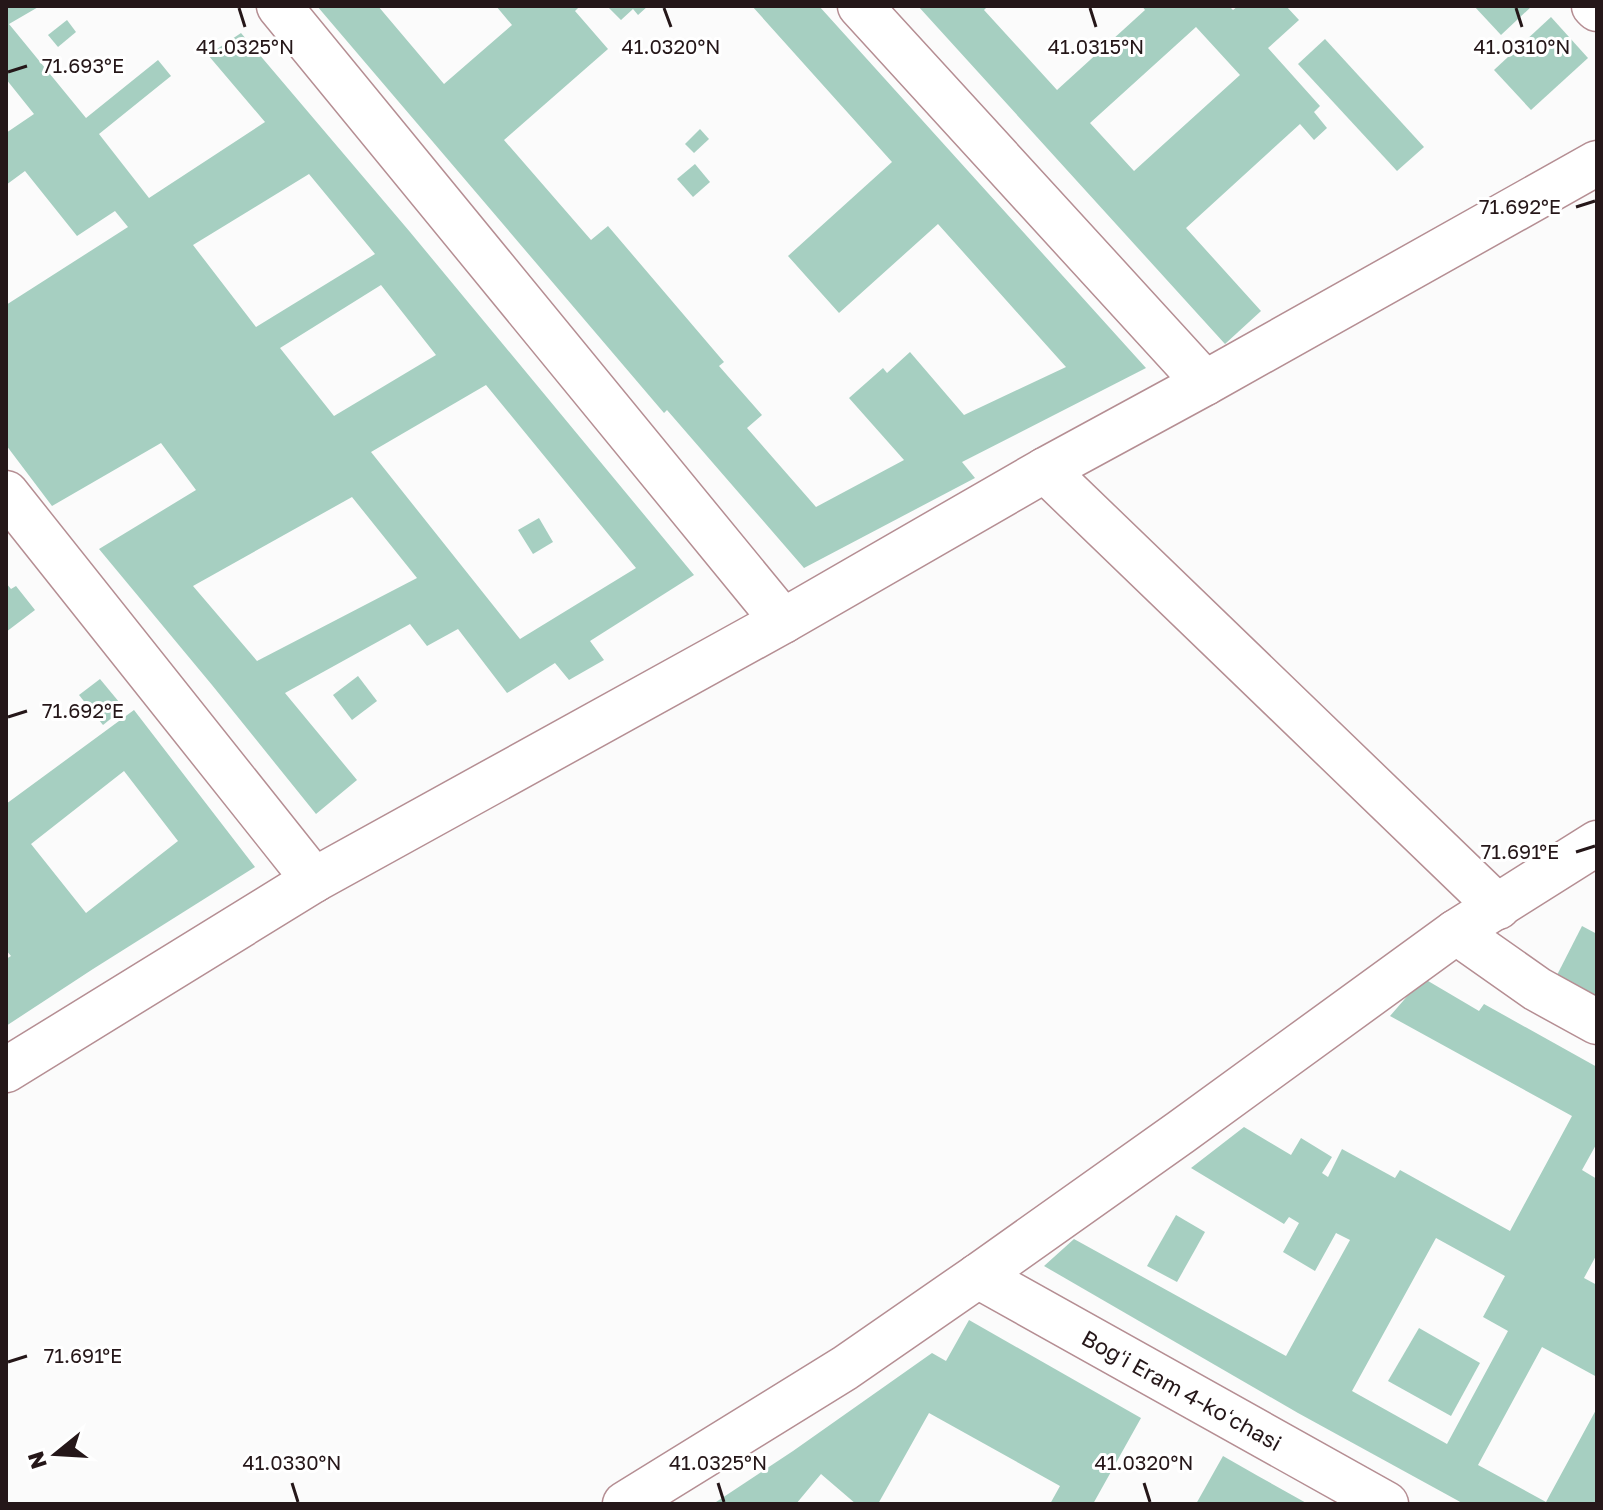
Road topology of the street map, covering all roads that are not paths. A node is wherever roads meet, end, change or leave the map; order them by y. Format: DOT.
graph roads {
  1 [pos="279,6"];
  2 [pos="860,6"];
  3 [pos="1597,163"];
  4 [pos="1205,383"];
  5 [pos="1045,470"];
  6 [pos="6,493"];
  7 [pos="783,621"];
  8 [pos="1597,843"];
  9 [pos="314,880"];
  10 [pos="1498,907"];
  11 [pos="1456,932"];
  12 [pos="1597,1022"];
  13 [pos="6,1070"];
  14 [pos="978,1276"];
  15 [pos="625,1504"];
  16 [pos="1386,1504"];
  1 -- 7 [label="street"];
  2 -- 4 [label="street"];
  3 -- 4 [label="street"];
  4 -- 5 [label="street"];
  5 -- 7 [label="street"];
  5 -- 10 [label="street"];
  6 -- 9 [label="street"];
  7 -- 9 [label="street"];
  8 -- 10 [label="street"];
  9 -- 13 [label="street"];
  10 -- 11 [label="street"];
  11 -- 12 [label="street"];
  11 -- 14 [label="street"];
  14 -- 15 [label="street"];
  14 -- 16 [label="street, Bogʻi Eram 4-koʻchasi"];
}
